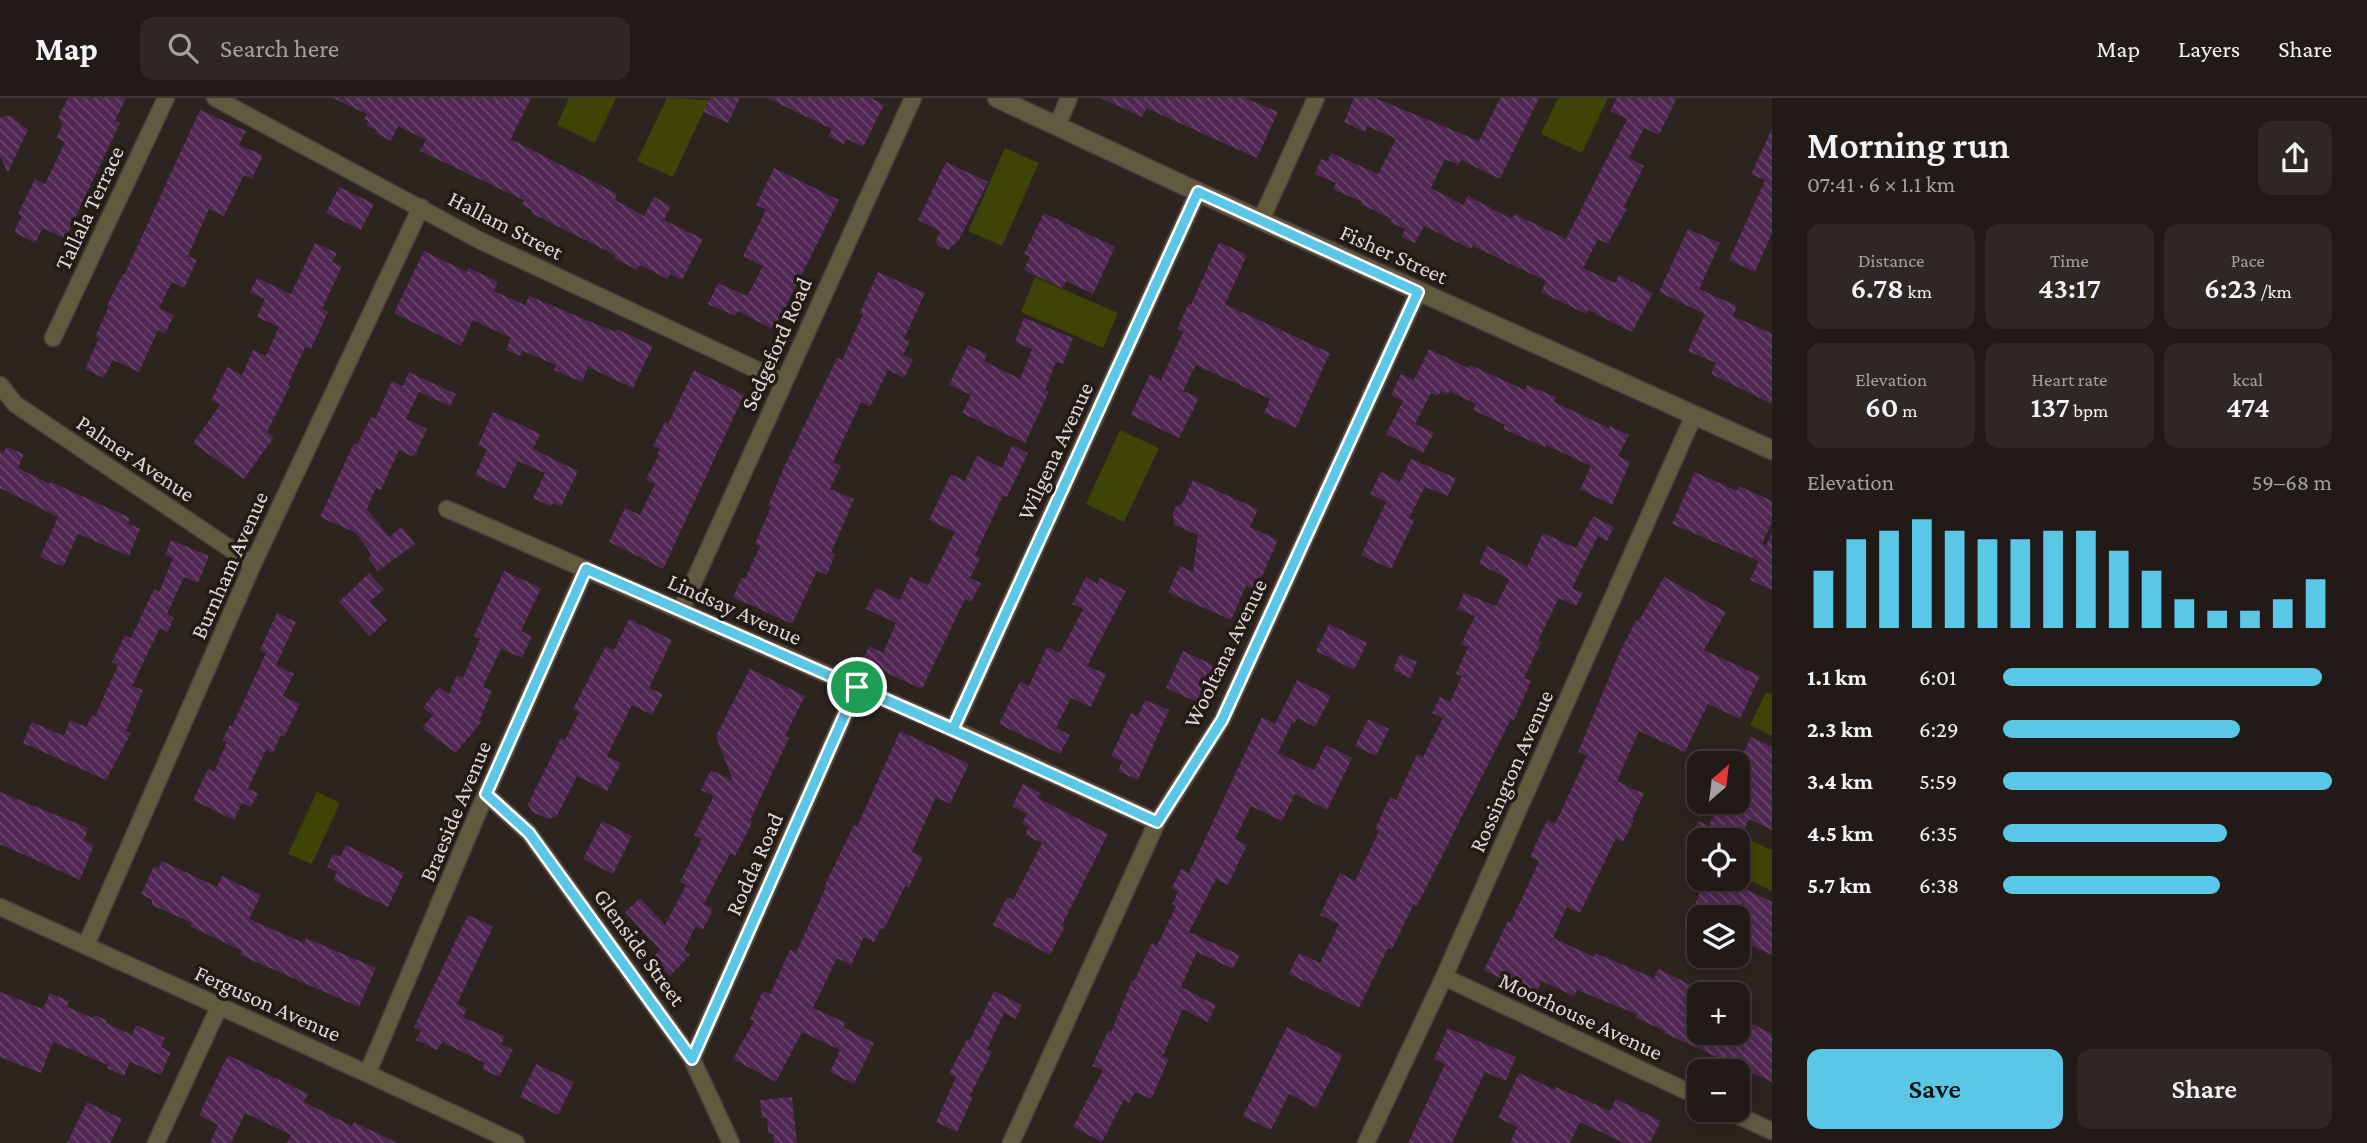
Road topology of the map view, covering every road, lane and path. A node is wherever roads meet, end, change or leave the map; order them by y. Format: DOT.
graph roads {
  1 [pos="166,98"];
  2 [pos="215,98"];
  3 [pos="913,98"];
  4 [pos="997,98"];
  5 [pos="1069,98"];
  6 [pos="1316,98"];
  7 [pos="1056,126"];
  8 [pos="1198,192"];
  9 [pos="421,207"];
  10 [pos="1261,220"];
  11 [pos="1418,292"];
  12 [pos="53,338"];
  13 [pos="783,382"];
  14 [pos="0,384"];
  15 [pos="1694,415"];
  16 [pos="1772,450"];
  17 [pos="447,509"];
  18 [pos="253,564"];
  19 [pos="586,569"];
  20 [pos="681,610"];
  21 [pos="857,687"];
  22 [pos="953,729"];
  23 [pos="486,794"];
  24 [pos="1157,822"];
  25 [pos="0,906"];
  26 [pos="86,946"];
  27 [pos="1444,976"];
  28 [pos="219,1007"];
  29 [pos="692,1059"];
  30 [pos="368,1073"];
  31 [pos="1687,1091"];
  32 [pos="1750,1121"];
  33 [pos="1772,1131"];
  34 [pos="491,1137"];
  35 [pos="156,1143"];
  36 [pos="516,1143"];
  37 [pos="731,1143"];
  38 [pos="1011,1143"];
  39 [pos="1366,1143"];
  1 -- 12 [label="street, Tallala Terrace"];
  2 -- 9 [label="street, Hallam Street"];
  3 -- 13 [label="street, Sedgeford Road"];
  4 -- 7 [label="street, Fisher Street"];
  5 -- 7 [label="street"];
  6 -- 10 [label="street"];
  7 -- 8 [label="street, Fisher Street"];
  8 -- 10 [label="street, Fisher Street"];
  8 -- 22 [label="street, Wilgena Avenue"];
  9 -- 13 [label="street, Hallam Street"];
  9 -- 18 [label="street, Burnham Avenue"];
  10 -- 11 [label="street, Fisher Street"];
  11 -- 15 [label="street, Fisher Street"];
  11 -- 24 [label="street, Wooltana Avenue"];
  13 -- 20 [label="street, Sedgeford Road"];
  14 -- 18 [label="street, Palmer Avenue"];
  15 -- 16 [label="street, Fisher Street"];
  15 -- 27 [label="street, Rossington Avenue"];
  17 -- 19 [label="street, Lindsay Avenue"];
  18 -- 26 [label="street, Burnham Avenue"];
  19 -- 20 [label="street, Lindsay Avenue"];
  19 -- 23 [label="street, Braeside Avenue"];
  20 -- 21 [label="street, Lindsay Avenue"];
  21 -- 22 [label="street, Lindsay Avenue"];
  21 -- 29 [label="street, Rodda Road"];
  22 -- 24 [label="street, Lindsay Avenue"];
  23 -- 29 [label="street, Glenside Street"];
  23 -- 30 [label="street, Braeside Avenue"];
  24 -- 38 [label="street, Wooltana Avenue"];
  25 -- 26 [label="street, Ferguson Avenue"];
  26 -- 28 [label="street, Ferguson Avenue"];
  27 -- 31 [label="street, Moorhouse Avenue"];
  27 -- 39 [label="street, Rossington Avenue"];
  28 -- 30 [label="street, Ferguson Avenue"];
  28 -- 35 [label="street"];
  29 -- 37 [label="street, Glenside Street"];
  30 -- 34 [label="street, Ferguson Avenue"];
  32 -- 33 [label="street"];
  34 -- 36 [label="street, Ferguson Avenue"];
}
